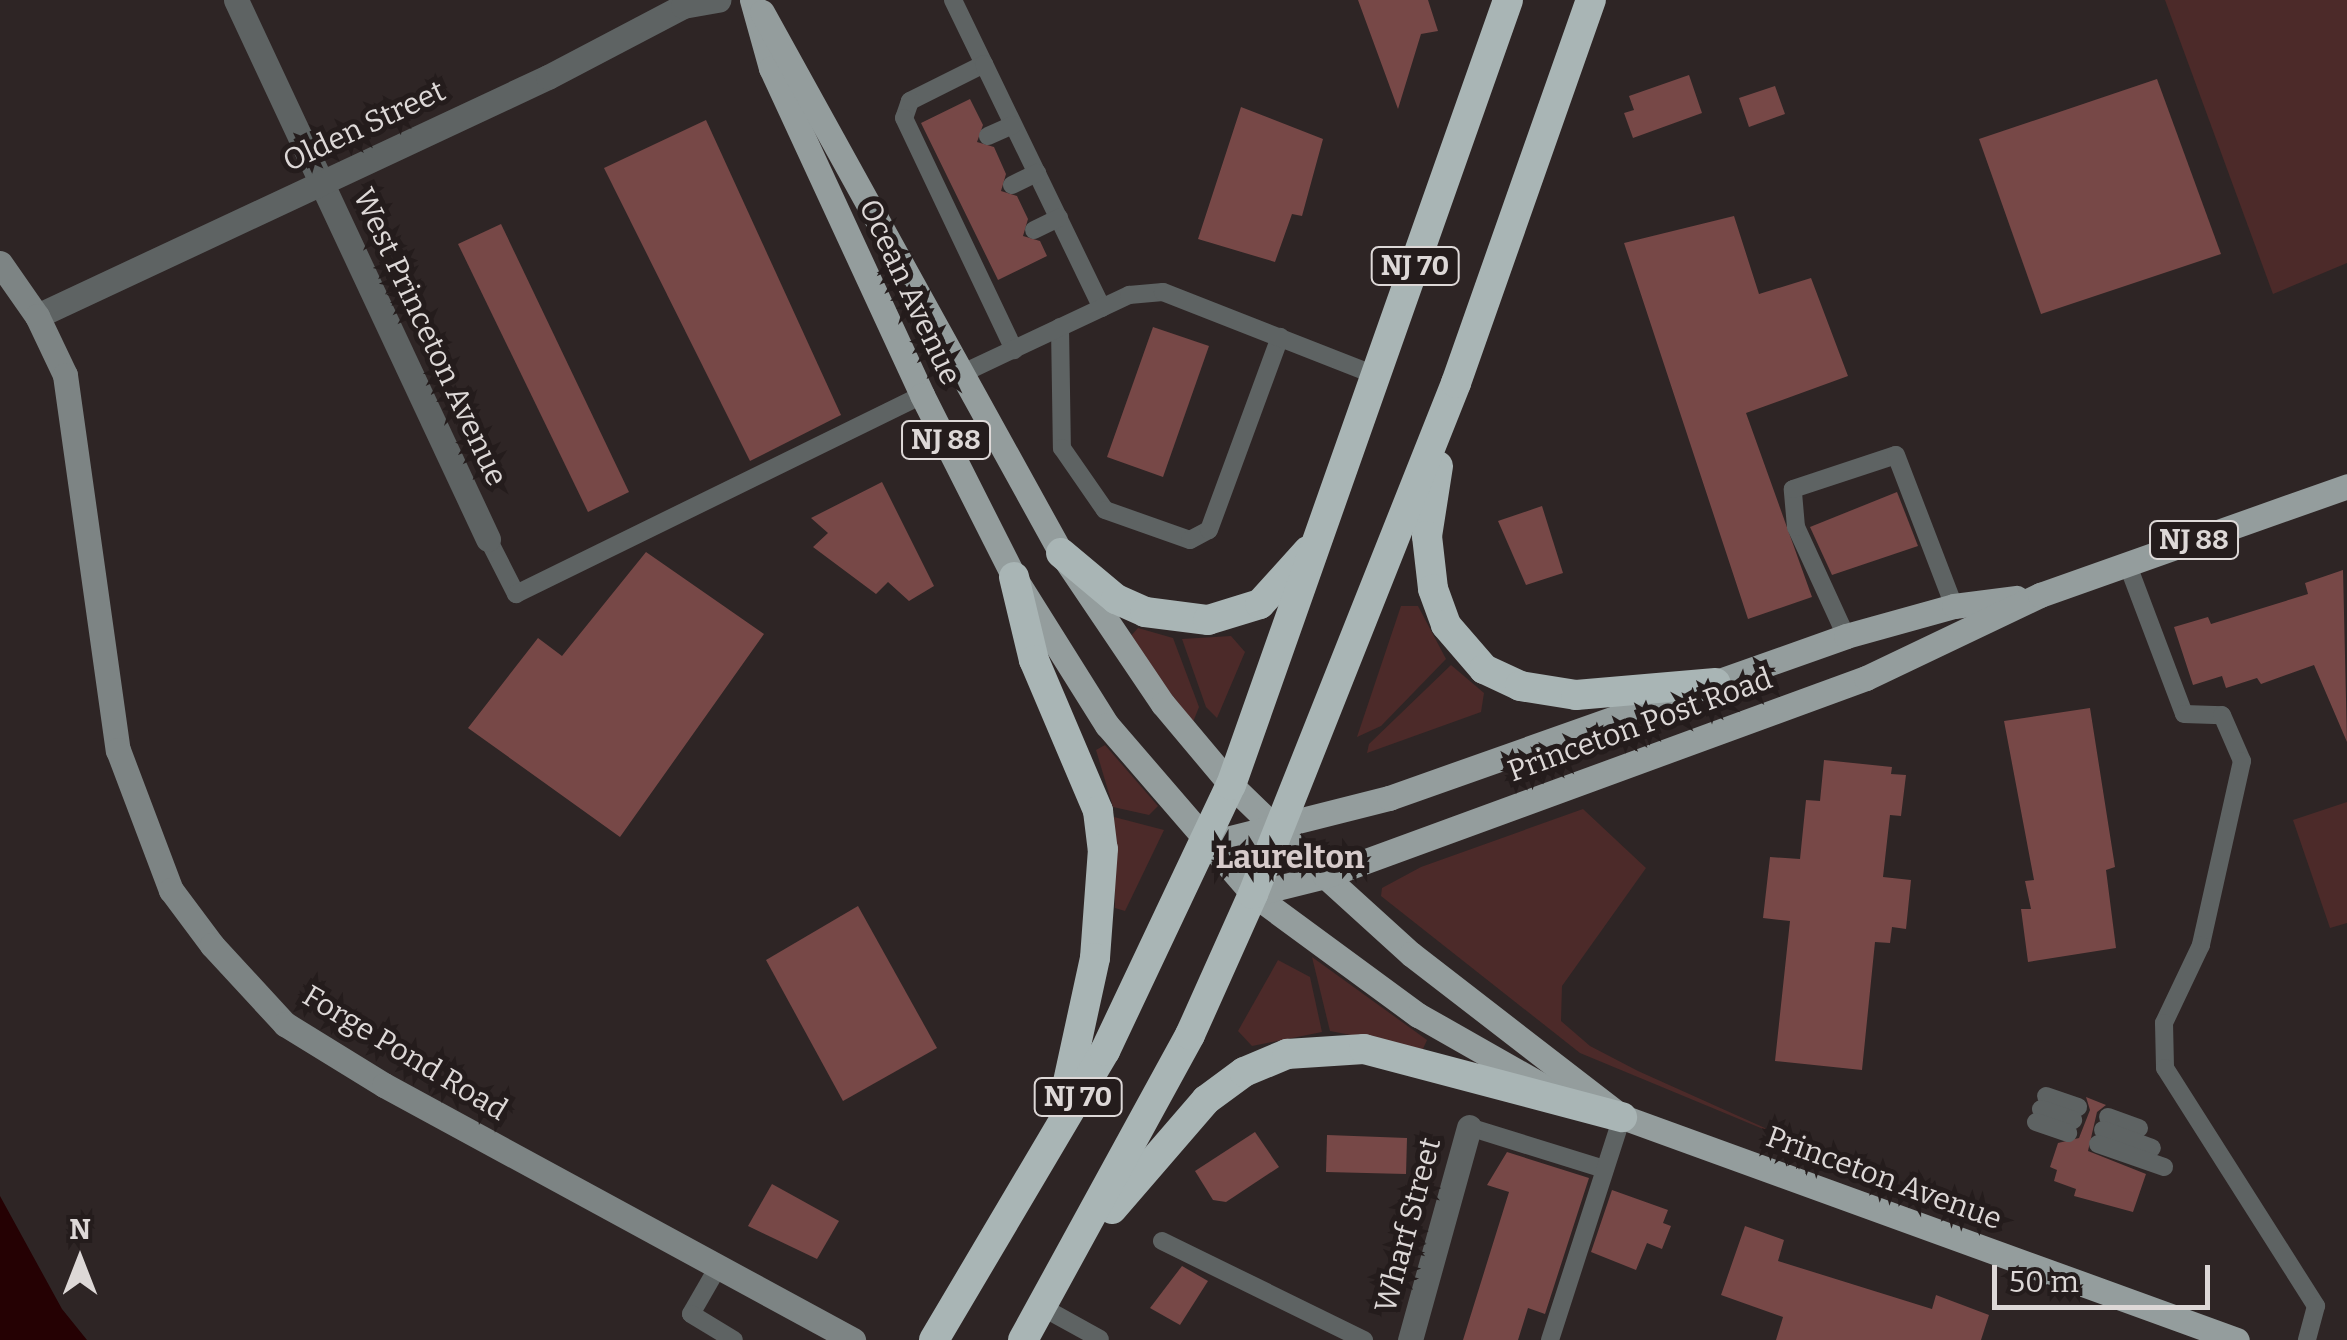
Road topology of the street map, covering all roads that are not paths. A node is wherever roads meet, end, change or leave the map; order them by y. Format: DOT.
graph roads {
  1 [pos="236,0"];
  2 [pos="718,0"];
  3 [pos="753,0"];
  4 [pos="1508,0"];
  5 [pos="1591,0"];
  6 [pos="960,4"];
  7 [pos="984,64"];
  8 [pos="1013,124"];
  9 [pos="988,136"];
  10 [pos="1037,172"];
  11 [pos="322,182"];
  12 [pos="1012,185"];
  13 [pos="1058,218"];
  14 [pos="1034,230"];
  15 [pos="0,263"];
  16 [pos="1102,308"];
  17 [pos="37,316"];
  18 [pos="1060,327"];
  19 [pos="1280,337"];
  20 [pos="1014,350"];
  21 [pos="961,374"];
  22 [pos="1377,376"];
  23 [pos="1456,383"];
  24 [pos="922,395"];
  25 [pos="2347,486"];
  26 [pos="1322,532"];
  27 [pos="488,538"];
  28 [pos="1061,553"];
  29 [pos="2128,563"];
  30 [pos="1014,577"];
  31 [pos="2040,595"];
  32 [pos="1954,606"];
  33 [pos="1846,636"];
  34 [pos="1715,682"];
  35 [pos="1232,785"];
  36 [pos="1279,829"];
  37 [pos="1206,844"];
  38 [pos="1324,876"];
  39 [pos="1253,894"];
  40 [pos="2041,1109"];
  41 [pos="1622,1117"];
  42 [pos="1469,1126"];
  43 [pos="2139,1128"];
  44 [pos="2103,1130"];
  45 [pos="1055,1138"];
  46 [pos="2152,1148"];
  47 [pos="2164,1167"];
  48 [pos="1604,1169"];
  49 [pos="1162,1242"];
  50 [pos="1077,1249"];
  51 [pos="718,1267"];
  52 [pos="1042,1307"];
  53 [pos="734,1340"];
  54 [pos="853,1340"];
  55 [pos="934,1340"];
  56 [pos="1023,1340"];
  57 [pos="1100,1340"];
  58 [pos="1364,1340"];
  59 [pos="1410,1340"];
  60 [pos="1550,1340"];
  61 [pos="2237,1340"];
  62 [pos="2307,1340"];
  1 -- 11 [label="street, West Princeton Avenue"];
  2 -- 11 [label="street, Olden Street"];
  3 -- 21 [label="main road, Ocean Avenue / NJ 88"];
  3 -- 24 [label="main road, Ocean Avenue / NJ 88"];
  4 -- 22 [label="highway, NJ 70"];
  5 -- 23 [label="highway, NJ 70"];
  6 -- 7 [label="lane"];
  7 -- 8 [label="lane"];
  7 -- 20 [label="lane"];
  8 -- 9 [label="lane"];
  8 -- 10 [label="lane"];
  10 -- 12 [label="lane"];
  10 -- 13 [label="lane"];
  11 -- 17 [label="street, Olden Street"];
  11 -- 27 [label="street, West Princeton Avenue"];
  13 -- 14 [label="lane"];
  13 -- 16 [label="lane"];
  15 -- 17 [label="street, Forge Pond Road"];
  16 -- 18 [label="lane"];
  16 -- 19 [label="lane"];
  17 -- 51 [label="street, Forge Pond Road"];
  18 -- 19 [label="lane"];
  18 -- 20 [label="lane"];
  19 -- 22 [label="lane"];
  20 -- 21 [label="lane"];
  21 -- 28 [label="main road, Ocean Avenue / NJ 88"];
  22 -- 26 [label="highway, NJ 70"];
  23 -- 34 [label="highway"];
  23 -- 36 [label="highway, NJ 70"];
  24 -- 27 [label="lane"];
  24 -- 30 [label="main road, Ocean Avenue / NJ 88"];
  25 -- 29 [label="main road, Princeton Post Road / NJ 88"];
  26 -- 28 [label="highway"];
  26 -- 35 [label="highway, NJ 70"];
  28 -- 35 [label="main road, Ocean Avenue / NJ 88"];
  29 -- 31 [label="main road, Princeton Post Road / NJ 88"];
  29 -- 62 [label="lane"];
  30 -- 37 [label="main road, Ocean Avenue / NJ 88"];
  30 -- 45 [label="highway"];
  31 -- 32 [label="main road, Princeton Post Road / NJ 88"];
  31 -- 38 [label="main road, Princeton Post Road"];
  32 -- 33 [label="main road, Princeton Post Road / NJ 88"];
  32 -- 33 [label="lane"];
  33 -- 34 [label="main road, Princeton Post Road / NJ 88"];
  34 -- 36 [label="main road, Princeton Post Road / NJ 88"];
  35 -- 36 [label="main road, NJ 88"];
  35 -- 37 [label="highway, NJ 70"];
  36 -- 37 [label="main road, Princeton Post Road"];
  36 -- 38 [label="main road, Princeton Avenue"];
  36 -- 39 [label="highway, NJ 70"];
  37 -- 39 [label="main road, NJ 88"];
  37 -- 45 [label="highway, NJ 70"];
  38 -- 39 [label="main road, Princeton Post Road"];
  38 -- 41 [label="main road, Princeton Avenue"];
  39 -- 41 [label="main road, Princeton Avenue / NJ 88"];
  39 -- 50 [label="highway, NJ 70"];
  40 -- 40 [label="lane"];
  41 -- 48 [label="lane"];
  41 -- 50 [label="highway"];
  41 -- 61 [label="main road, Princeton Avenue / NJ 88"];
  42 -- 48 [label="lane"];
  42 -- 59 [label="street, Wharf Street"];
  43 -- 44 [label="lane"];
  44 -- 46 [label="lane"];
  44 -- 47 [label="lane"];
  45 -- 55 [label="highway, NJ 70"];
  48 -- 60 [label="lane"];
  49 -- 58 [label="lane"];
  50 -- 52 [label="highway, NJ 70"];
  51 -- 53 [label="lane"];
  51 -- 54 [label="street, Forge Pond Road"];
  52 -- 56 [label="highway, NJ 70"];
  52 -- 57 [label="lane"];
}
